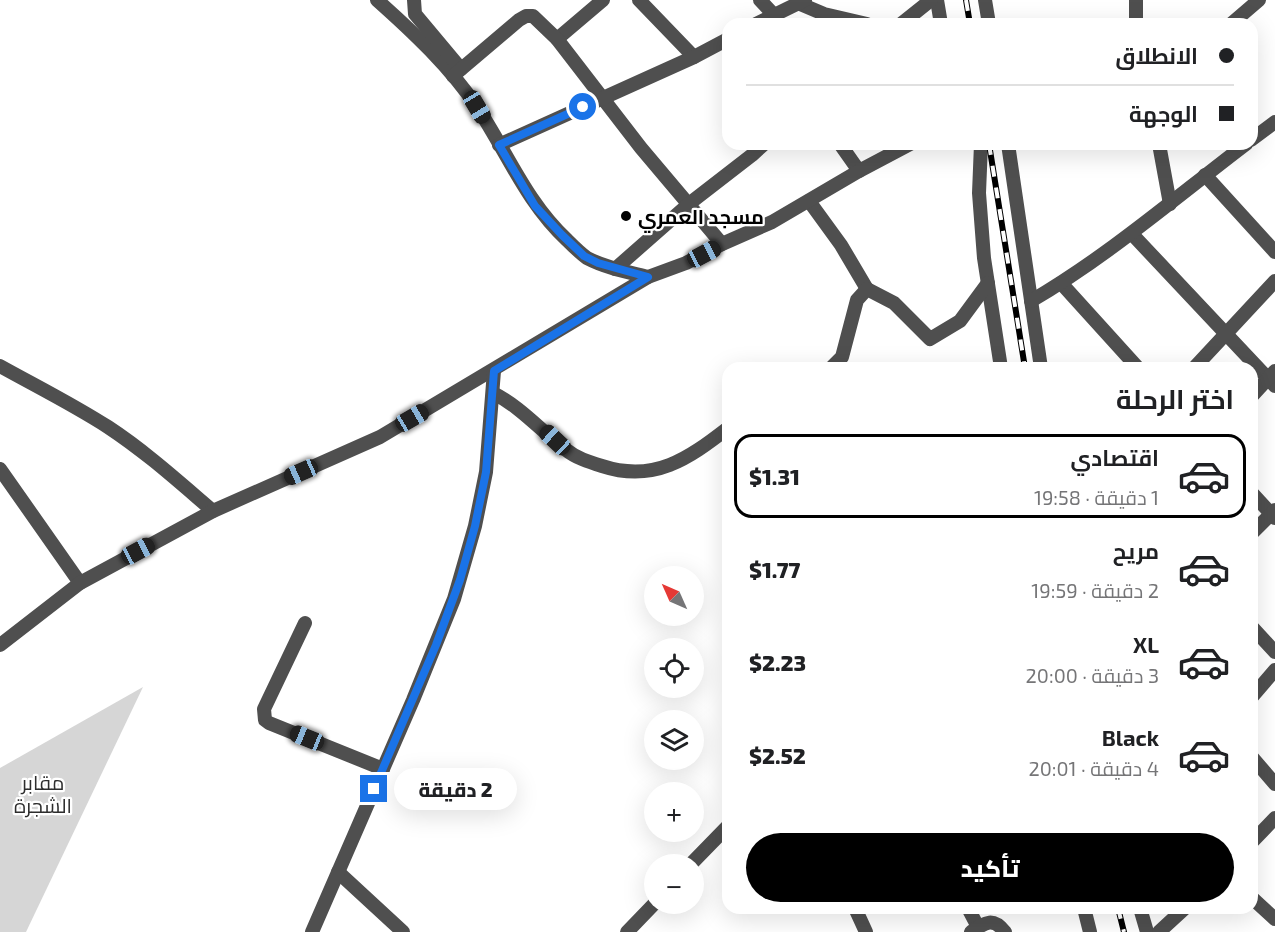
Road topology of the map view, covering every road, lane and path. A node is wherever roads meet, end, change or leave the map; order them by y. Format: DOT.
graph roads {
  1 [pos="377,0"];
  2 [pos="414,0"];
  3 [pos="603,0"];
  4 [pos="639,0"];
  5 [pos="760,0"];
  6 [pos="930,0"];
  7 [pos="938,0"];
  8 [pos="985,0"];
  9 [pos="1136,0"];
  10 [pos="1259,0"];
  11 [pos="801,2"];
  12 [pos="774,15"];
  13 [pos="768,18"];
  14 [pos="841,18"];
  15 [pos="908,18"];
  16 [pos="940,18"];
  17 [pos="988,18"];
  18 [pos="1133,18"];
  19 [pos="1238,18"];
  20 [pos="557,39"];
  21 [pos="722,42"];
  22 [pos="694,57"];
  23 [pos="457,72"];
  24 [pos="604,98"];
  25 [pos="1275,122"];
  26 [pos="1258,135"];
  27 [pos="499,145"];
  28 [pos="757,150"];
  29 [pos="844,150"];
  30 [pos="899,150"];
  31 [pos="981,150"];
  32 [pos="1009,150"];
  33 [pos="1161,150"];
  34 [pos="1238,150"];
  35 [pos="859,171"];
  36 [pos="1205,175"];
  37 [pos="808,201"];
  38 [pos="690,203"];
  39 [pos="1170,204"];
  40 [pos="1132,234"];
  41 [pos="723,244"];
  42 [pos="1275,252"];
  43 [pos="615,268"];
  44 [pos="648,277"];
  45 [pos="1275,281"];
  46 [pos="988,283"];
  47 [pos="1061,283"];
  48 [pos="867,289"];
  49 [pos="1030,301"];
  50 [pos="1227,334"];
  51 [pos="837,362"];
  52 [pos="1000,362"];
  53 [pos="1040,362"];
  54 [pos="1133,362"];
  55 [pos="1200,362"];
  56 [pos="1256,362"];
  57 [pos="1258,364"];
  58 [pos="0,366"];
  59 [pos="494,371"];
  60 [pos="1273,379"];
  61 [pos="1258,391"];
  62 [pos="493,393"];
  63 [pos="722,432"];
  64 [pos="0,469"];
  65 [pos="1258,499"];
  66 [pos="213,511"];
  67 [pos="1274,514"];
  68 [pos="1258,528"];
  69 [pos="80,583"];
  70 [pos="305,623"];
  71 [pos="1258,634"];
  72 [pos="0,645"];
  73 [pos="1275,652"];
  74 [pos="1275,670"];
  75 [pos="1258,690"];
  76 [pos="1258,764"];
  77 [pos="383,769"];
  78 [pos="1275,784"];
  79 [pos="1275,818"];
  80 [pos="722,832"];
  81 [pos="1258,836"];
  82 [pos="701,854"];
  83 [pos="338,872"];
  84 [pos="1258,903"];
  85 [pos="644,914"];
  86 [pos="858,914"];
  87 [pos="970,914"];
  88 [pos="1086,914"];
  89 [pos="1142,914"];
  90 [pos="1178,914"];
  91 [pos="1275,919"];
  92 [pos="975,929"];
  93 [pos="312,932"];
  94 [pos="403,932"];
  95 [pos="627,932"];
  96 [pos="866,932"];
  97 [pos="1005,932"];
  98 [pos="1090,932"];
  99 [pos="1147,932"];
  100 [pos="1159,932"];
  1 -- 23 [label="street"];
  2 -- 23 [label="street"];
  3 -- 20 [label="street"];
  4 -- 22 [label="street"];
  5 -- 12 [label="street"];
  6 -- 15 [label="street"];
  7 -- 16 [label="street"];
  8 -- 17 [label="street"];
  9 -- 18 [label="street"];
  10 -- 19 [label="street"];
  11 -- 12 [label="street"];
  11 -- 14 [label="street"];
  12 -- 13 [label="street"];
  20 -- 23 [label="street"];
  20 -- 24 [label="street"];
  21 -- 22 [label="street"];
  22 -- 24 [label="street"];
  23 -- 27 [label="street"];
  24 -- 27 [label="street"];
  24 -- 38 [label="street"];
  25 -- 26 [label="street"];
  27 -- 43 [label="street"];
  28 -- 38 [label="street"];
  29 -- 35 [label="street"];
  30 -- 35 [label="street"];
  31 -- 46 [label="street"];
  32 -- 49 [label="street"];
  33 -- 39 [label="street"];
  34 -- 36 [label="street"];
  35 -- 37 [label="street"];
  36 -- 39 [label="street"];
  36 -- 42 [label="street"];
  37 -- 41 [label="street"];
  37 -- 48 [label="street"];
  38 -- 41 [label="street"];
  38 -- 43 [label="street"];
  39 -- 40 [label="street"];
  40 -- 47 [label="street"];
  40 -- 50 [label="street"];
  41 -- 44 [label="street"];
  43 -- 44 [label="street"];
  44 -- 59 [label="street"];
  45 -- 50 [label="street"];
  46 -- 48 [label="street"];
  46 -- 52 [label="street"];
  47 -- 49 [label="street"];
  47 -- 54 [label="street"];
  48 -- 51 [label="street"];
  49 -- 53 [label="street"];
  50 -- 55 [label="street"];
  50 -- 56 [label="street"];
  57 -- 60 [label="street"];
  58 -- 66 [label="street"];
  59 -- 62 [label="street"];
  59 -- 66 [label="street"];
  60 -- 61 [label="street"];
  62 -- 63 [label="street"];
  62 -- 77 [label="street"];
  64 -- 69 [label="street"];
  65 -- 67 [label="street"];
  66 -- 69 [label="street"];
  67 -- 68 [label="street"];
  69 -- 72 [label="street"];
  70 -- 77 [label="street"];
  71 -- 73 [label="street"];
  74 -- 75 [label="street"];
  76 -- 78 [label="street"];
  77 -- 83 [label="street"];
  79 -- 81 [label="street"];
  80 -- 82 [label="street"];
  83 -- 93 [label="street"];
  83 -- 94 [label="street"];
  84 -- 91 [label="street"];
  85 -- 95 [label="street"];
  86 -- 96 [label="street"];
  87 -- 92 [label="street"];
  88 -- 98 [label="street"];
  89 -- 99 [label="street"];
  90 -- 100 [label="street"];
  92 -- 97 [label="street"];
}
